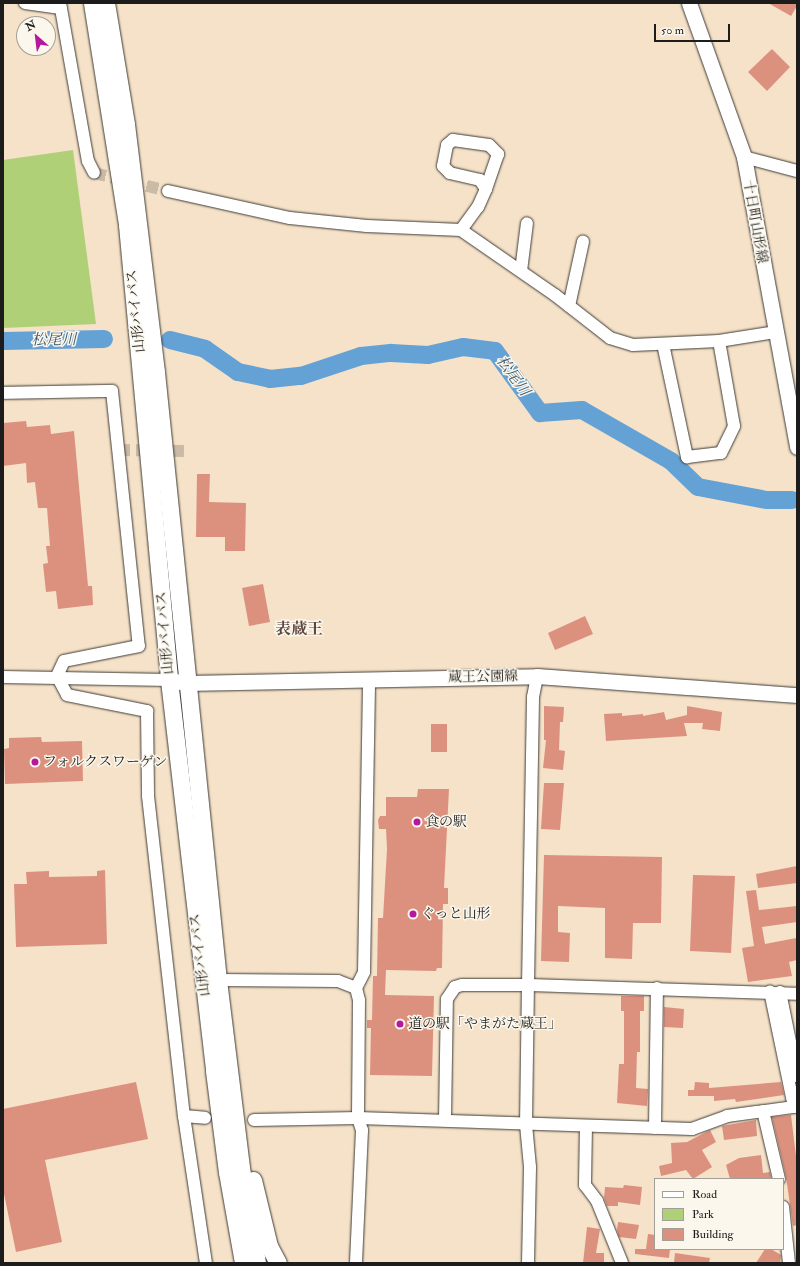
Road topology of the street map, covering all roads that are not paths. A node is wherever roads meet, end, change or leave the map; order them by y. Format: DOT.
graph roads {
  1 [pos="24,3"];
  2 [pos="92,3"];
  3 [pos="106,3"];
  4 [pos="690,3"];
  5 [pos="61,6"];
  6 [pos="744,157"];
  7 [pos="797,170"];
  8 [pos="94,173"];
  9 [pos="486,189"];
  10 [pos="168,190"];
  11 [pos="527,223"];
  12 [pos="461,230"];
  13 [pos="583,242"];
  14 [pos="522,271"];
  15 [pos="569,306"];
  16 [pos="776,332"];
  17 [pos="718,341"];
  18 [pos="663,344"];
  19 [pos="3,393"];
  20 [pos="797,447"];
  21 [pos="57,676"];
  22 [pos="537,676"];
  23 [pos="3,677"];
  24 [pos="169,680"];
  25 [pos="369,680"];
  26 [pos="186,683"];
  27 [pos="797,695"];
  28 [pos="218,980"];
  29 [pos="528,985"];
  30 [pos="356,988"];
  31 [pos="657,988"];
  32 [pos="775,992"];
  33 [pos="797,994"];
  34 [pos="795,1050"];
  35 [pos="227,1065"];
  36 [pos="797,1076"];
  37 [pos="763,1111"];
  38 [pos="184,1116"];
  39 [pos="205,1118"];
  40 [pos="358,1118"];
  41 [pos="254,1120"];
  42 [pos="445,1120"];
  43 [pos="526,1125"];
  44 [pos="586,1126"];
  45 [pos="655,1128"];
  46 [pos="222,1135"];
  47 [pos="779,1178"];
  48 [pos="784,1216"];
  49 [pos="206,1263"];
  50 [pos="234,1263"];
  51 [pos="243,1263"];
  52 [pos="257,1263"];
  53 [pos="278,1263"];
  54 [pos="356,1263"];
  55 [pos="528,1263"];
  56 [pos="622,1263"];
  57 [pos="789,1263"];
  1 -- 5 [label="street"];
  2 -- 24 [label="highway, 山形バイパス"];
  3 -- 26 [label="highway, 山形バイパス"];
  4 -- 6 [label="main road, 十日町山形線"];
  5 -- 8 [label="street"];
  6 -- 7 [label="street"];
  6 -- 16 [label="main road, 十日町山形線"];
  9 -- 9 [label="street"];
  9 -- 12 [label="street"];
  10 -- 12 [label="street"];
  11 -- 14 [label="street"];
  12 -- 14 [label="street"];
  13 -- 15 [label="street"];
  14 -- 15 [label="street"];
  15 -- 18 [label="street"];
  16 -- 17 [label="street"];
  16 -- 20 [label="main road, 十日町山形線"];
  17 -- 18 [label="street"];
  17 -- 18 [label="street"];
  19 -- 21 [label="street"];
  21 -- 23 [label="street"];
  21 -- 24 [label="street"];
  21 -- 38 [label="street"];
  22 -- 25 [label="main road, 蔵王公園線"];
  22 -- 27 [label="main road, 蔵王公園線"];
  22 -- 29 [label="street"];
  24 -- 26 [label="main road, 蔵王公園線"];
  24 -- 46 [label="highway, 山形バイパス"];
  25 -- 26 [label="main road, 蔵王公園線"];
  25 -- 30 [label="street"];
  26 -- 28 [label="highway, 山形バイパス"];
  28 -- 30 [label="street"];
  28 -- 35 [label="highway, 山形バイパス"];
  29 -- 31 [label="street"];
  29 -- 42 [label="street"];
  29 -- 43 [label="street"];
  30 -- 40 [label="street"];
  31 -- 32 [label="street"];
  31 -- 45 [label="street"];
  32 -- 33 [label="street"];
  32 -- 34 [label="street"];
  32 -- 37 [label="street"];
  34 -- 36 [label="street"];
  35 -- 52 [label="highway, 山形バイパス"];
  35 -- 53 [label="highway"];
  37 -- 45 [label="street"];
  37 -- 47 [label="street"];
  38 -- 39 [label="street"];
  38 -- 49 [label="street"];
  40 -- 41 [label="street"];
  40 -- 42 [label="street"];
  40 -- 54 [label="street"];
  42 -- 43 [label="street"];
  43 -- 44 [label="street"];
  43 -- 55 [label="street"];
  44 -- 45 [label="street"];
  44 -- 56 [label="street"];
  46 -- 50 [label="highway"];
  46 -- 51 [label="highway, 山形バイパス"];
  48 -- 57 [label="street"];
}
